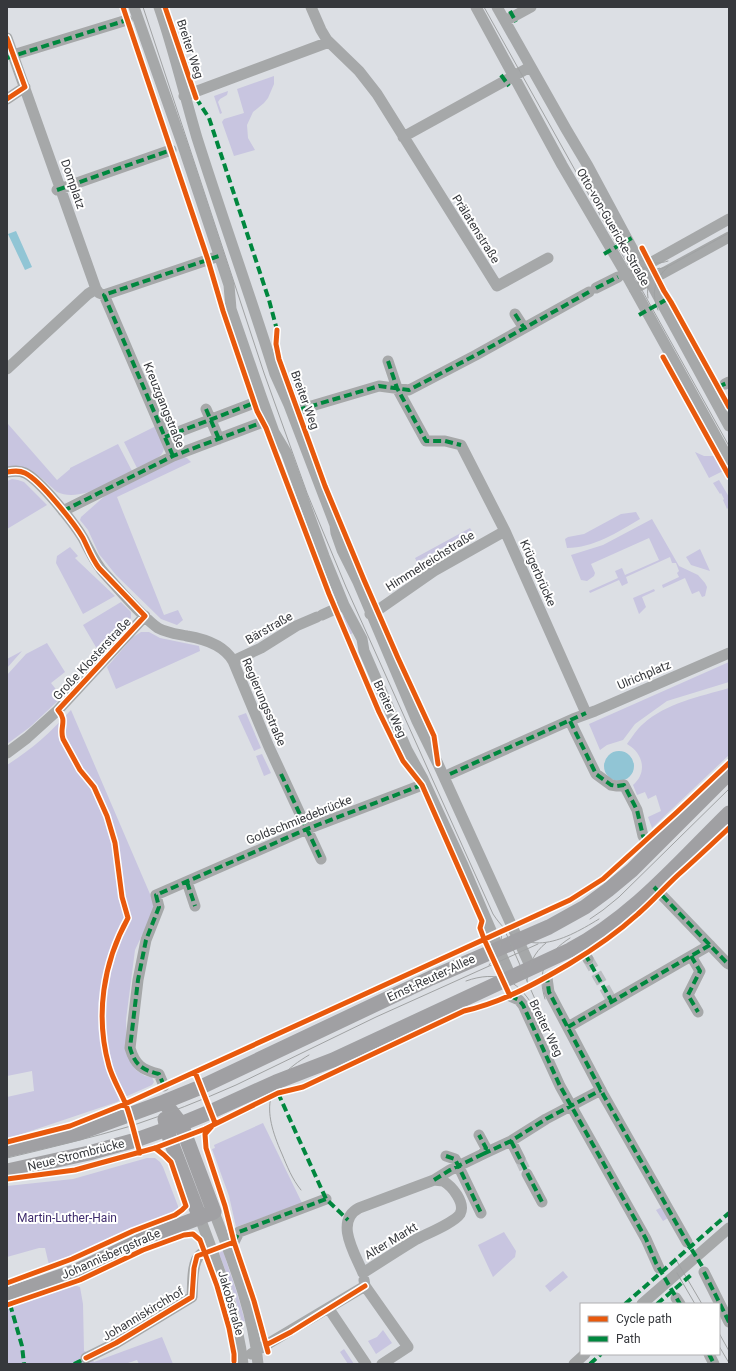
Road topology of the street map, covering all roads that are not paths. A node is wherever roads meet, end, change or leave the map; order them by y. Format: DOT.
graph roads {
  1 [pos="134,7"];
  2 [pos="159,7"];
  3 [pos="311,7"];
  4 [pos="476,7"];
  5 [pos="497,7"];
  6 [pos="531,7"];
  7 [pos="127,20"];
  8 [pos="505,21"];
  9 [pos="7,38"];
  10 [pos="329,42"];
  11 [pos="13,55"];
  12 [pos="530,67"];
  13 [pos="514,76"];
  14 [pos="25,87"];
  15 [pos="184,96"];
  16 [pos="7,99"];
  17 [pos="403,137"];
  18 [pos="171,150"];
  19 [pos="59,190"];
  20 [pos="729,219"];
  21 [pos="729,237"];
  22 [pos="219,256"];
  23 [pos="548,258"];
  24 [pos="642,268"];
  25 [pos="622,276"];
  26 [pos="649,281"];
  27 [pos="634,289"];
  28 [pos="100,292"];
  29 [pos="515,314"];
  30 [pos="524,328"];
  31 [pos="388,361"];
  32 [pos="7,369"];
  33 [pos="397,388"];
  34 [pos="254,404"];
  35 [pos="206,409"];
  36 [pos="298,410"];
  37 [pos="211,420"];
  38 [pos="263,422"];
  39 [pos="729,426"];
  40 [pos="164,437"];
  41 [pos="219,439"];
  42 [pos="173,456"];
  43 [pos="729,460"];
  44 [pos="7,472"];
  45 [pos="63,512"];
  46 [pos="505,531"];
  47 [pos="344,605"];
  48 [pos="370,614"];
  49 [pos="145,616"];
  50 [pos="729,653"];
  51 [pos="234,661"];
  52 [pos="586,713"];
  53 [pos="570,720"];
  54 [pos="7,753"];
  55 [pos="729,773"];
  56 [pos="450,774"];
  57 [pos="422,785"];
  58 [pos="729,813"];
  59 [pos="307,829"];
  60 [pos="646,841"];
  61 [pos="321,858"];
  62 [pos="187,882"];
  63 [pos="654,886"];
  64 [pos="195,906"];
  65 [pos="518,940"];
  66 [pos="710,945"];
  67 [pos="498,948"];
  68 [pos="692,956"];
  69 [pos="729,964"];
  70 [pos="531,968"];
  71 [pos="511,977"];
  72 [pos="546,978"];
  73 [pos="510,996"];
  74 [pos="698,1012"];
  75 [pos="568,1028"];
  76 [pos="164,1086"];
  77 [pos="601,1090"];
  78 [pos="164,1102"];
  79 [pos="571,1106"];
  80 [pos="181,1124"];
  81 [pos="167,1129"];
  82 [pos="479,1135"];
  83 [pos="511,1141"];
  84 [pos="7,1150"];
  85 [pos="483,1154"];
  86 [pos="446,1156"];
  87 [pos="520,1159"];
  88 [pos="459,1166"];
  89 [pos="7,1171"];
  90 [pos="528,1174"];
  91 [pos="434,1180"];
  92 [pos="326,1199"];
  93 [pos="542,1202"];
  94 [pos="214,1212"];
  95 [pos="481,1213"];
  96 [pos="200,1218"];
  97 [pos="729,1228"];
  98 [pos="234,1242"];
  99 [pos="687,1242"];
  100 [pos="201,1254"];
  101 [pos="659,1268"];
  102 [pos="704,1272"];
  103 [pos="363,1273"];
  104 [pos="365,1286"];
  105 [pos="7,1295"];
  106 [pos="643,1303"];
  107 [pos="720,1303"];
  108 [pos="720,1304"];
  109 [pos="329,1309"];
  110 [pos="729,1322"];
  111 [pos="257,1350"];
  112 [pos="584,1355"];
  113 [pos="710,1355"];
  114 [pos="86,1358"];
  115 [pos="241,1363"];
  116 [pos="258,1364"];
  117 [pos="366,1364"];
  118 [pos="382,1364"];
  119 [pos="574,1364"];
  120 [pos="714,1364"];
  1 -- 22 [label="street, Breiter Weg"];
  2 -- 15 [label="street, Breiter Weg"];
  3 -- 10 [label="street"];
  4 -- 13 [label="street, Otto-von-Guericke-Straße"];
  5 -- 8 [label="street, Otto-von-Guericke-Straße"];
  6 -- 8 [label="street"];
  7 -- 11 [label="street"];
  8 -- 12 [label="street, Otto-von-Guericke-Straße"];
  9 -- 11 [label="street, Domplatz"];
  10 -- 15 [label="street"];
  10 -- 17 [label="street"];
  11 -- 14 [label="street, Domplatz"];
  12 -- 13 [label="street"];
  12 -- 24 [label="street, Otto-von-Guericke-Straße"];
  13 -- 17 [label="street"];
  13 -- 25 [label="street, Otto-von-Guericke-Straße"];
  14 -- 16 [label="street"];
  14 -- 19 [label="street, Domplatz"];
  15 -- 48 [label="street, Breiter Weg"];
  17 -- 23 [label="street, Prälatenstraße"];
  18 -- 19 [label="street"];
  19 -- 28 [label="street, Domplatz"];
  20 -- 24 [label="street"];
  21 -- 26 [label="street"];
  22 -- 28 [label="street"];
  22 -- 47 [label="street, Breiter Weg"];
  24 -- 25 [label="street"];
  24 -- 26 [label="street, Otto-von-Guericke-Straße"];
  25 -- 27 [label="street, Otto-von-Guericke-Straße"];
  25 -- 30 [label="street"];
  26 -- 27 [label="street"];
  26 -- 39 [label="street, Otto-von-Guericke-Straße"];
  27 -- 43 [label="street, Otto-von-Guericke-Straße"];
  28 -- 32 [label="street"];
  28 -- 40 [label="street, Kreuzgangstraße"];
  29 -- 30 [label="street"];
  30 -- 33 [label="street"];
  31 -- 33 [label="street"];
  33 -- 36 [label="street"];
  33 -- 46 [label="street, Krügerbrücke"];
  34 -- 37 [label="street"];
  35 -- 37 [label="street"];
  37 -- 40 [label="street"];
  37 -- 41 [label="street"];
  38 -- 41 [label="street"];
  40 -- 42 [label="street, Kreuzgangstraße"];
  41 -- 42 [label="street"];
  42 -- 45 [label="street, Kreuzgangstraße"];
  44 -- 45 [label="street, Regierungsstraße"];
  45 -- 49 [label="street, Regierungsstraße"];
  46 -- 48 [label="street, Himmelreichstraße"];
  46 -- 52 [label="street, Krügerbrücke"];
  47 -- 51 [label="street, Bärstraße"];
  47 -- 67 [label="street, Breiter Weg"];
  48 -- 65 [label="street, Breiter Weg"];
  49 -- 51 [label="street, Regierungsstraße"];
  49 -- 54 [label="street, Große Klosterstraße"];
  50 -- 52 [label="street, Ulrichplatz"];
  51 -- 59 [label="street, Regierungsstraße"];
  52 -- 53 [label="street, Ulrichplatz"];
  53 -- 56 [label="street, Ulrichplatz"];
  53 -- 60 [label="street"];
  55 -- 65 [label="main road, Ernst-Reuter-Allee"];
  57 -- 59 [label="street, Goldschmiedebrücke"];
  58 -- 63 [label="main road"];
  59 -- 61 [label="street, Regierungsstraße"];
  59 -- 62 [label="street, Goldschmiedebrücke"];
  62 -- 64 [label="street"];
  62 -- 76 [label="street, Goldschmiedebrücke"];
  63 -- 66 [label="street"];
  63 -- 70 [label="main road"];
  65 -- 67 [label="main road, Ernst-Reuter-Allee"];
  65 -- 70 [label="street, Breiter Weg"];
  66 -- 68 [label="street"];
  66 -- 69 [label="street"];
  67 -- 71 [label="street, Breiter Weg"];
  67 -- 78 [label="main road, Ernst-Reuter-Allee"];
  68 -- 74 [label="street"];
  68 -- 75 [label="street"];
  70 -- 71 [label="main road"];
  71 -- 80 [label="main road"];
  72 -- 75 [label="street, Breiter Weg"];
  73 -- 79 [label="street, Breiter Weg"];
  75 -- 77 [label="street, Breiter Weg"];
  77 -- 79 [label="street, Alter Markt"];
  77 -- 99 [label="street, Breiter Weg"];
  78 -- 80 [label="main road, Jakobstraße"];
  78 -- 81 [label="main road, Jakobstraße"];
  78 -- 84 [label="main road, Neue Strombrücke"];
  79 -- 83 [label="street, Alter Markt"];
  79 -- 101 [label="street, Breiter Weg"];
  80 -- 81 [label="main road"];
  80 -- 94 [label="main road, Jakobstraße"];
  81 -- 89 [label="main road, Neue Strombrücke"];
  81 -- 96 [label="main road, Jakobstraße"];
  82 -- 85 [label="street"];
  83 -- 85 [label="street, Alter Markt"];
  83 -- 87 [label="street"];
  85 -- 88 [label="street, Alter Markt"];
  86 -- 88 [label="street"];
  88 -- 91 [label="street, Alter Markt"];
  88 -- 95 [label="street"];
  90 -- 93 [label="street"];
  91 -- 103 [label="street, Alter Markt"];
  91 -- 103 [label="street, Alter Markt"];
  92 -- 98 [label="street"];
  94 -- 96 [label="main road, Johannisbergstraße"];
  94 -- 111 [label="street, Jakobstraße"];
  96 -- 105 [label="main road, Johannisbergstraße"];
  96 -- 115 [label="street, Jakobstraße"];
  97 -- 106 [label="street"];
  100 -- 114 [label="street, Johanniskirchhof"];
  102 -- 107 [label="street"];
  103 -- 104 [label="street"];
  104 -- 109 [label="street"];
  104 -- 118 [label="street"];
  108 -- 110 [label="street"];
  109 -- 111 [label="street"];
  109 -- 117 [label="street"];
  111 -- 115 [label="street, Jakobstraße"];
  111 -- 116 [label="street, Jakobstraße"];
  112 -- 119 [label="street"];
  113 -- 120 [label="street"];
}
